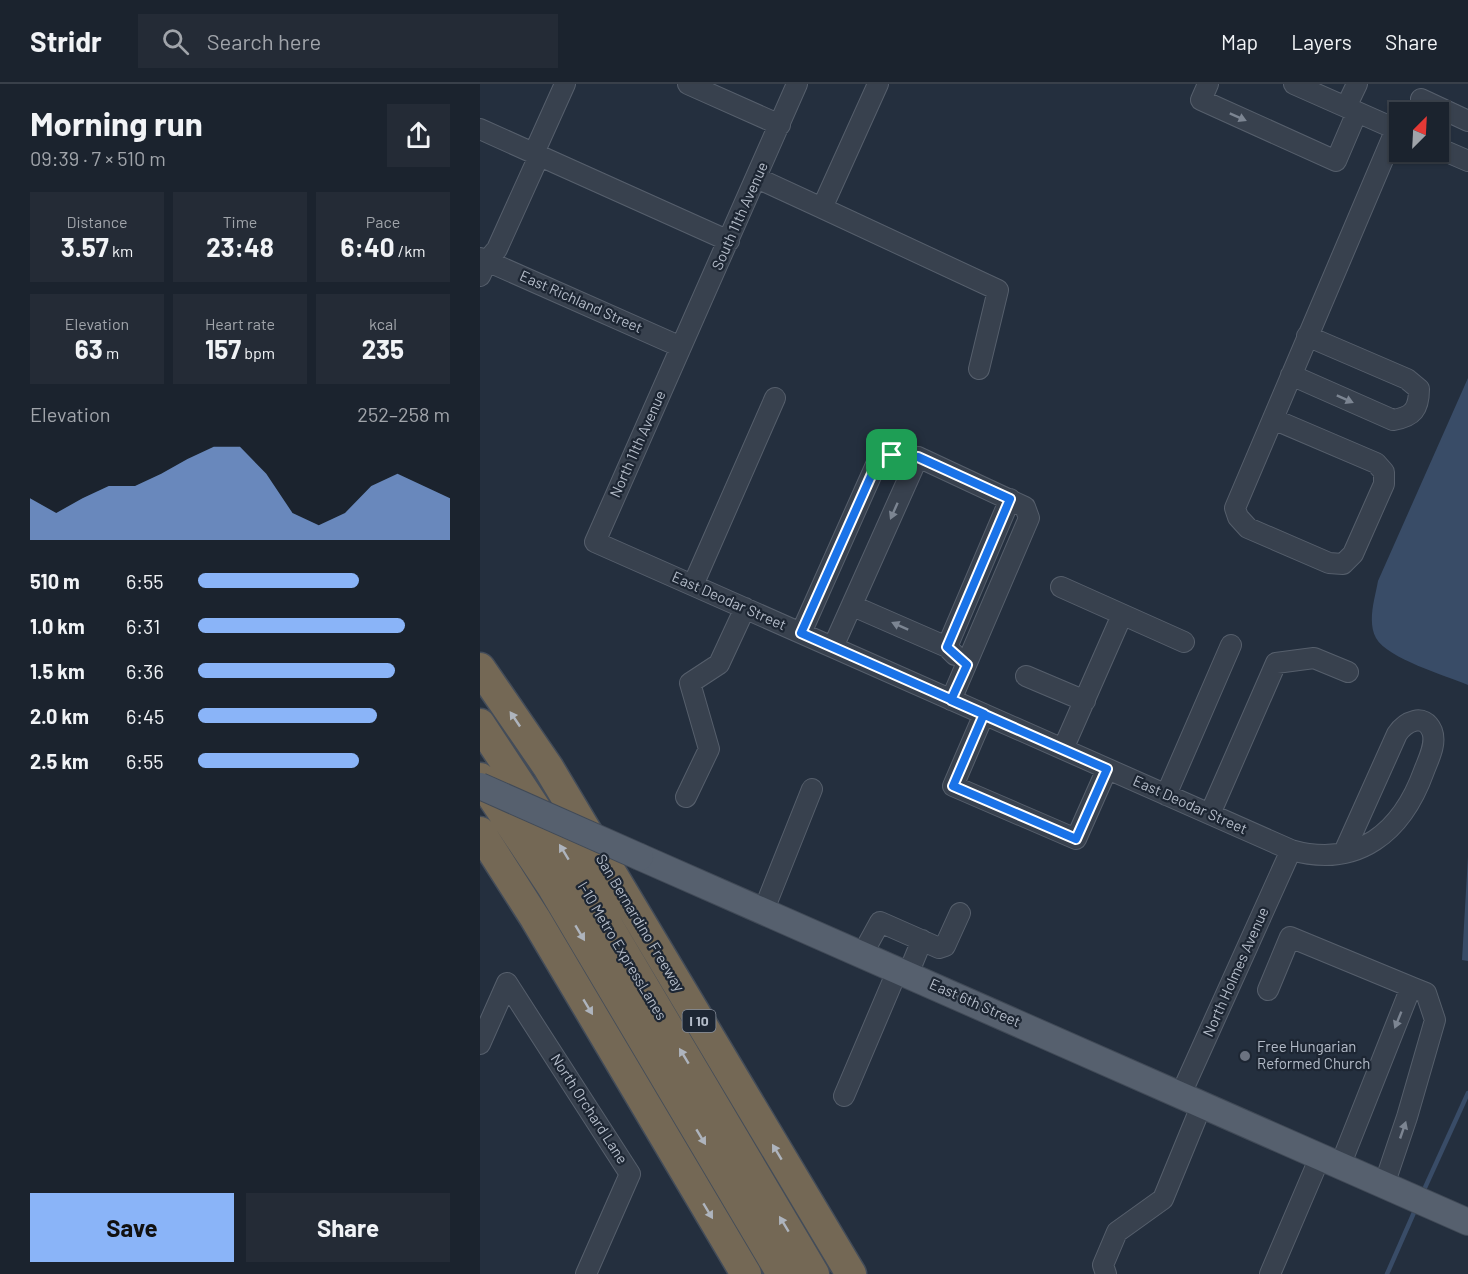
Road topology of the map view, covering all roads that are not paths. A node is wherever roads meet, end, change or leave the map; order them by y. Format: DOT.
graph roads {
  1 [pos="565,84"];
  2 [pos="688,84"];
  3 [pos="797,84"];
  4 [pos="878,84"];
  5 [pos="1208,84"];
  6 [pos="1294,84"];
  7 [pos="1357,84"];
  8 [pos="1421,98"];
  9 [pos="1352,110"];
  10 [pos="1468,121"];
  11 [pos="780,125"];
  12 [pos="1389,126"];
  13 [pos="480,129"];
  14 [pos="1389,150"];
  15 [pos="1449,153"];
  16 [pos="536,155"];
  17 [pos="1468,161"];
  18 [pos="757,178"];
  19 [pos="822,208"];
  20 [pos="729,241"];
  21 [pos="482,265"];
  22 [pos="1307,336"];
  23 [pos="681,347"];
  24 [pos="979,369"];
  25 [pos="1291,375"];
  26 [pos="775,398"];
  27 [pos="1273,419"];
  28 [pos="918,457"];
  29 [pos="1010,499"];
  30 [pos="595,542"];
  31 [pos="693,585"];
  32 [pos="1061,587"];
  33 [pos="853,606"];
  34 [pos="745,608"];
  35 [pos="1122,615"];
  36 [pos="801,633"];
  37 [pos="1185,642"];
  38 [pos="1232,645"];
  39 [pos="833,647"];
  40 [pos="947,647"];
  41 [pos="967,665"];
  42 [pos="1348,672"];
  43 [pos="484,675"];
  44 [pos="1026,676"];
  45 [pos="951,700"];
  46 [pos="1085,701"];
  47 [pos="984,714"];
  48 [pos="480,724"];
  49 [pos="1064,749"];
  50 [pos="1107,769"];
  51 [pos="480,778"];
  52 [pos="480,786"];
  53 [pos="812,789"];
  54 [pos="1166,795"];
  55 [pos="686,797"];
  56 [pos="1210,814"];
  57 [pos="480,832"];
  58 [pos="1291,850"];
  59 [pos="1344,852"];
  60 [pos="763,912"];
  61 [pos="960,913"];
  62 [pos="1258,923"];
  63 [pos="1290,936"];
  64 [pos="922,940"];
  65 [pos="863,953"];
  66 [pos="903,971"];
  67 [pos="1411,987"];
  68 [pos="1268,990"];
  69 [pos="480,1044"];
  70 [pos="844,1095"];
  71 [pos="1191,1099"];
  72 [pos="1330,1161"];
  73 [pos="1388,1187"];
  74 [pos="1457,1218"];
  75 [pos="586,1274"];
  76 [pos="746,1274"];
  77 [pos="782,1274"];
  78 [pos="814,1274"];
  79 [pos="850,1274"];
  80 [pos="1106,1274"];
  81 [pos="1270,1274"];
  1 -- 16 [label="street"];
  2 -- 11 [label="street"];
  3 -- 11 [label="street, South 11th Avenue"];
  4 -- 19 [label="street"];
  5 -- 9 [label="street, one-way"];
  6 -- 9 [label="street"];
  7 -- 9 [label="street"];
  8 -- 10 [label="street"];
  9 -- 12 [label="street"];
  11 -- 18 [label="street, South 11th Avenue"];
  13 -- 16 [label="street"];
  14 -- 22 [label="street"];
  15 -- 17 [label="street"];
  16 -- 20 [label="street"];
  16 -- 21 [label="street"];
  18 -- 19 [label="street"];
  18 -- 20 [label="street, South 11th Avenue"];
  19 -- 24 [label="street"];
  20 -- 23 [label="street, South 11th Avenue"];
  21 -- 23 [label="street, East Richland Street"];
  22 -- 25 [label="street"];
  25 -- 22 [label="street, one-way"];
  23 -- 30 [label="street, North 11th Avenue"];
  25 -- 27 [label="street"];
  26 -- 31 [label="street"];
  27 -- 27 [label="street"];
  28 -- 29 [label="street"];
  28 -- 33 [label="street, one-way"];
  28 -- 36 [label="street"];
  29 -- 40 [label="street"];
  29 -- 41 [label="street"];
  30 -- 31 [label="street, East Deodar Street"];
  31 -- 34 [label="street, East Deodar Street"];
  32 -- 35 [label="street"];
  33 -- 39 [label="street"];
  40 -- 33 [label="street, one-way"];
  34 -- 36 [label="street, East Deodar Street"];
  34 -- 55 [label="street"];
  35 -- 37 [label="street"];
  35 -- 46 [label="street"];
  36 -- 39 [label="street, East Deodar Street"];
  38 -- 54 [label="street"];
  39 -- 45 [label="street, East Deodar Street"];
  40 -- 41 [label="street"];
  41 -- 45 [label="street"];
  42 -- 56 [label="street"];
  79 -- 43 [label="highway, San Bernardino Freeway / I 10, one-way"];
  44 -- 46 [label="street"];
  45 -- 47 [label="street, East Deodar Street"];
  46 -- 49 [label="street"];
  47 -- 49 [label="street, East Deodar Street"];
  47 -- 50 [label="street"];
  78 -- 48 [label="highway, I-10 Metro ExpressLanes, one-way"];
  49 -- 50 [label="street, East Deodar Street"];
  50 -- 54 [label="street, East Deodar Street"];
  51 -- 77 [label="highway, I-10 Metro ExpressLanes, one-way"];
  52 -- 60 [label="main road, East 6th Street, bridge"];
  53 -- 60 [label="street"];
  54 -- 56 [label="street, East Deodar Street"];
  56 -- 58 [label="street, East Deodar Street"];
  57 -- 76 [label="highway, one-way"];
  58 -- 59 [label="street, East Deodar Street"];
  58 -- 62 [label="street, North Holmes Avenue"];
  59 -- 59 [label="street, East Deodar Street"];
  60 -- 65 [label="main road, East 6th Street"];
  61 -- 64 [label="street"];
  62 -- 63 [label="street"];
  62 -- 71 [label="street, North Holmes Avenue"];
  63 -- 67 [label="street"];
  63 -- 68 [label="street"];
  64 -- 65 [label="street"];
  64 -- 66 [label="street"];
  65 -- 66 [label="main road, East 6th Street"];
  66 -- 70 [label="street"];
  66 -- 71 [label="main road, East 6th Street"];
  67 -- 72 [label="street, one-way"];
  73 -- 67 [label="street, one-way"];
  69 -- 75 [label="street, North Orchard Lane"];
  71 -- 72 [label="main road, East 6th Street"];
  71 -- 80 [label="street, North Holmes Avenue"];
  72 -- 73 [label="main road, East 6th Street"];
  72 -- 81 [label="street"];
  73 -- 74 [label="main road, East 6th Street"];
}
